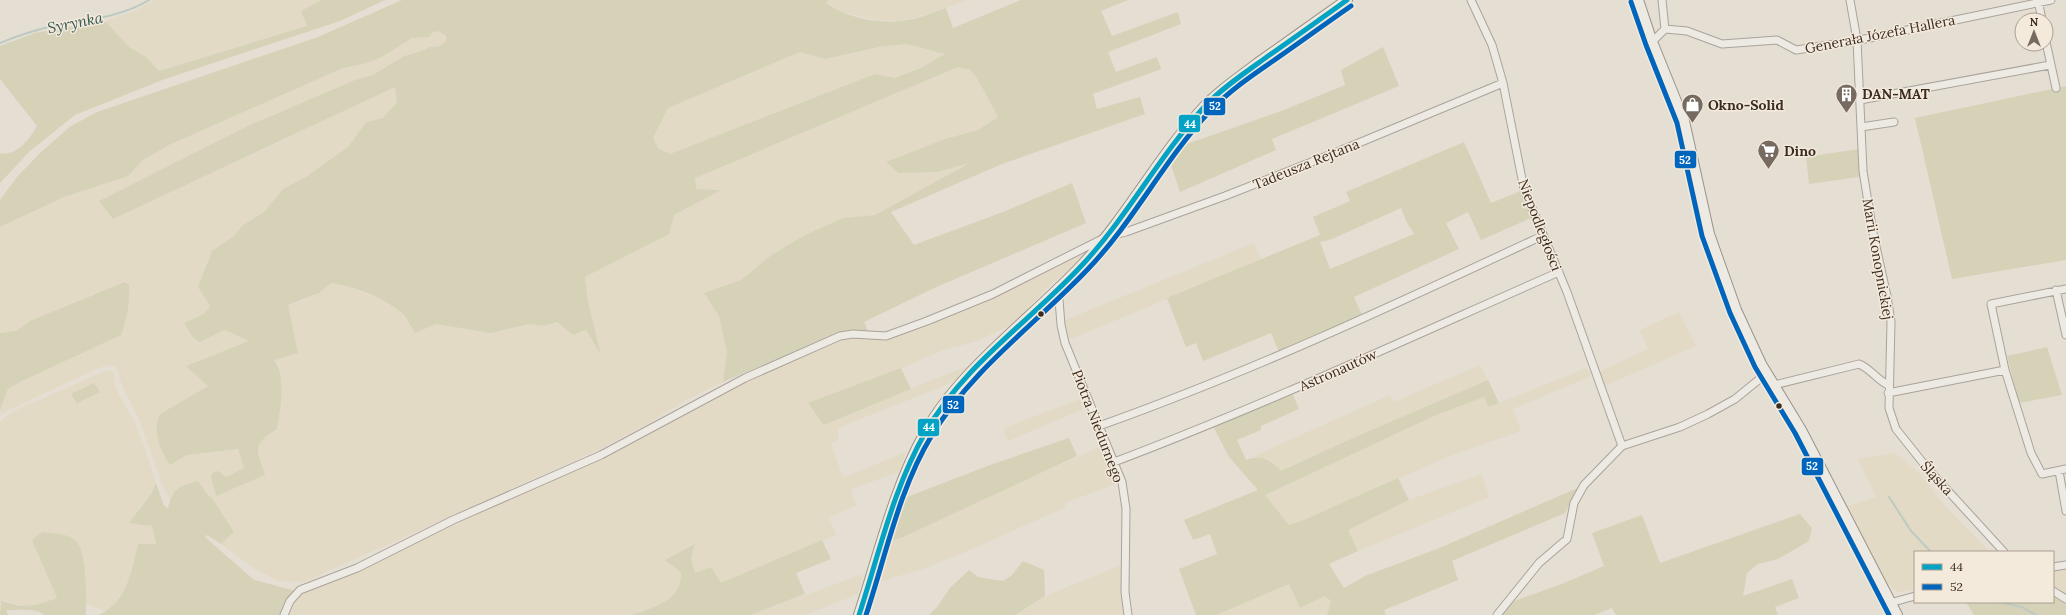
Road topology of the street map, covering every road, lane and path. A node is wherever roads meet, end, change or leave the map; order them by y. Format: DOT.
graph roads {
  1 [pos="1347,0"];
  2 [pos="1472,0"];
  3 [pos="1638,0"];
  4 [pos="1662,0"];
  5 [pos="1850,0"];
  6 [pos="2051,0"];
  7 [pos="2038,1"];
  8 [pos="2040,12"];
  9 [pos="1665,29"];
  10 [pos="1857,40"];
  11 [pos="1652,42"];
  12 [pos="2048,52"];
  13 [pos="2050,65"];
  14 [pos="1503,83"];
  15 [pos="2056,88"];
  16 [pos="1860,100"];
  17 [pos="1894,122"];
  18 [pos="1861,127"];
  19 [pos="1542,236"];
  20 [pos="1106,237"];
  21 [pos="1559,272"];
  22 [pos="1058,287"];
  23 [pos="2066,289"];
  24 [pos="2056,290"];
  25 [pos="2066,335"];
  26 [pos="2006,370"];
  27 [pos="1767,373"];
  28 [pos="1774,385"];
  29 [pos="1888,385"];
  30 [pos="1888,393"];
  31 [pos="1099,426"];
  32 [pos="1622,446"];
  33 [pos="1114,462"];
  34 [pos="2063,470"];
  35 [pos="2066,511"];
  36 [pos="2003,551"];
  37 [pos="2066,565"];
  38 [pos="2054,567"];
  39 [pos="2054,592"];
  40 [pos="1914,596"];
  41 [pos="2066,599"];
  42 [pos="1890,603"];
  43 [pos="284,615"];
  44 [pos="859,615"];
  45 [pos="1128,615"];
  46 [pos="1497,615"];
  47 [pos="1897,615"];
  1 -- 20 [label="street"];
  2 -- 14 [label="street, Niepodległości"];
  3 -- 11 [label="street"];
  4 -- 9 [label="street"];
  5 -- 10 [label="street, Marii Konopnickiej"];
  6 -- 7 [label="street, Generała Józefa Hallera"];
  7 -- 8 [label="street"];
  7 -- 10 [label="street, Generała Józefa Hallera"];
  9 -- 10 [label="street, Generała Józefa Hallera"];
  9 -- 11 [label="street"];
  10 -- 16 [label="street, Marii Konopnickiej"];
  11 -- 27 [label="street"];
  12 -- 13 [label="street"];
  13 -- 15 [label="street"];
  13 -- 16 [label="street"];
  14 -- 19 [label="street, Niepodległości"];
  14 -- 20 [label="street, Tadeusza Rejtana"];
  16 -- 18 [label="street, Marii Konopnickiej"];
  17 -- 18 [label="street"];
  18 -- 29 [label="street, Marii Konopnickiej"];
  19 -- 21 [label="street, Niepodległości"];
  19 -- 31 [label="street"];
  20 -- 22 [label="street"];
  20 -- 43 [label="street, Tadeusza Rejtana"];
  21 -- 32 [label="street, Niepodległości"];
  21 -- 33 [label="street, Astronautów"];
  22 -- 31 [label="street, Piotra Niedurnego"];
  22 -- 44 [label="street"];
  23 -- 24 [label="street"];
  24 -- 25 [label="street"];
  24 -- 26 [label="street"];
  26 -- 30 [label="street"];
  26 -- 34 [label="street"];
  27 -- 28 [label="street"];
  27 -- 32 [label="street"];
  28 -- 29 [label="street"];
  28 -- 42 [label="street"];
  29 -- 30 [label="street, Marii Konopnickiej"];
  30 -- 36 [label="street, Śląska"];
  31 -- 33 [label="street, Piotra Niedurnego"];
  32 -- 46 [label="street"];
  33 -- 45 [label="street, Piotra Niedurnego"];
  34 -- 35 [label="street"];
  37 -- 38 [label="street"];
  39 -- 41 [label="street"];
  40 -- 42 [label="street"];
  42 -- 47 [label="street"];
}
